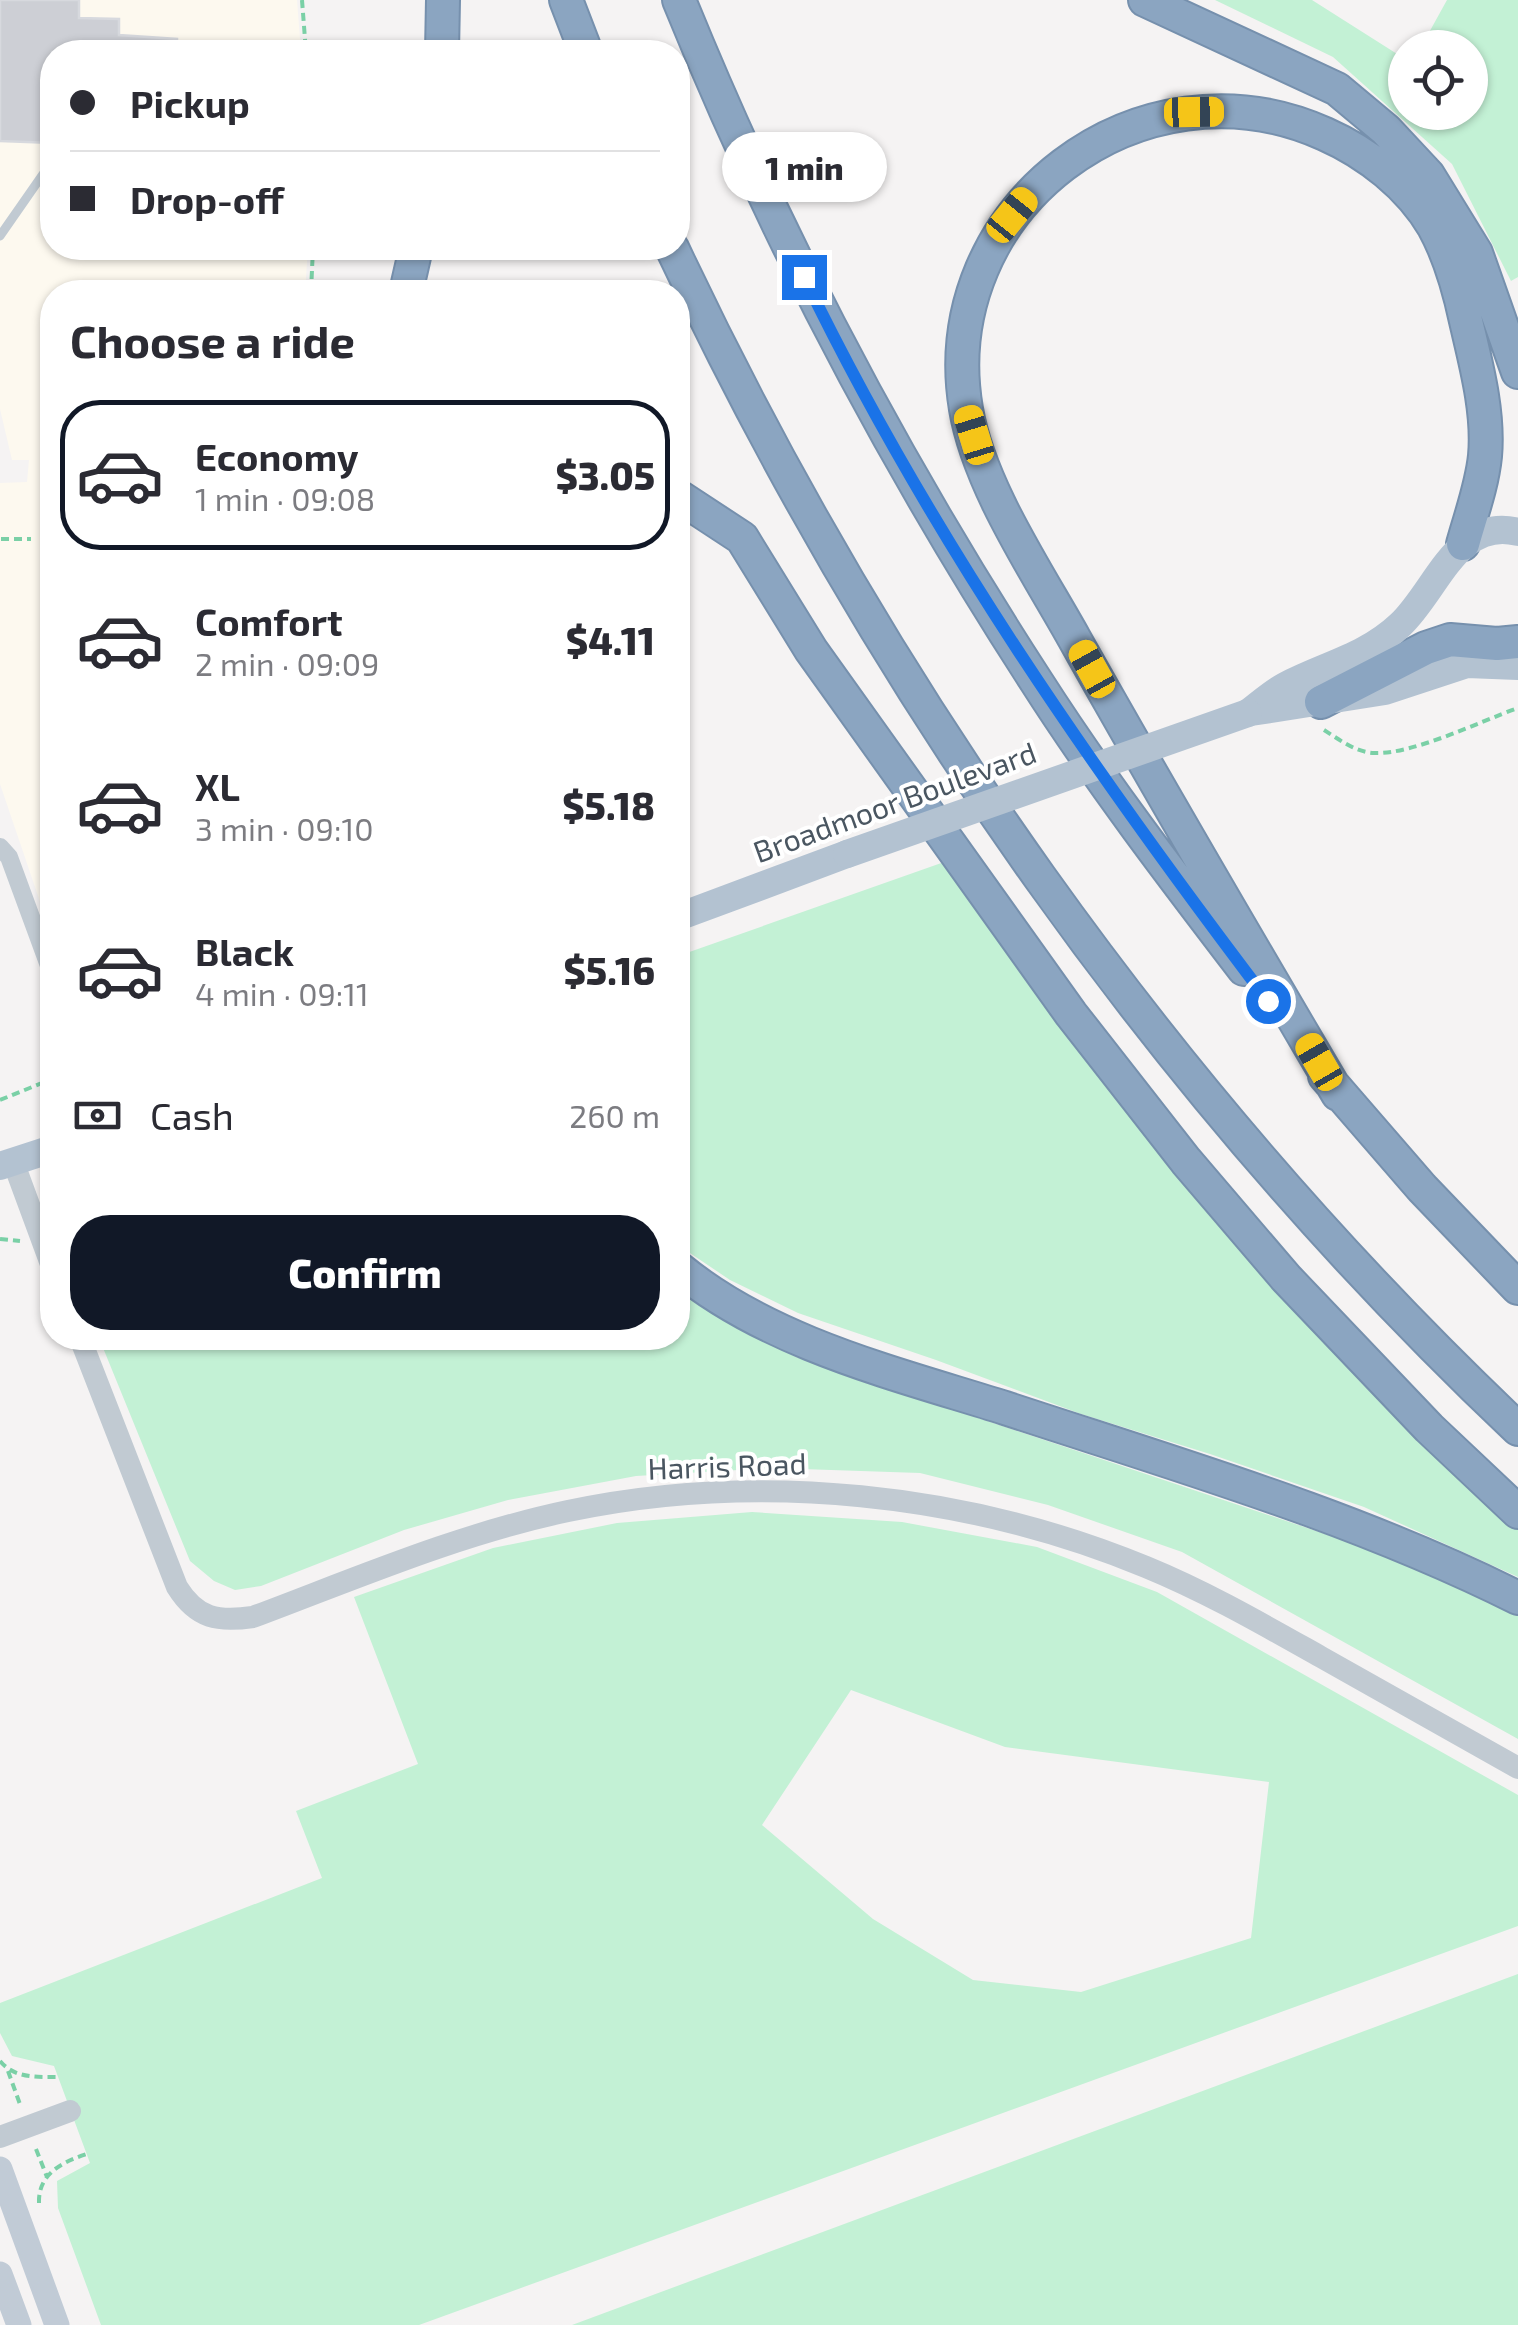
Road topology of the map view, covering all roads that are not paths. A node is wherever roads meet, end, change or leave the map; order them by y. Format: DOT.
graph roads {
  1 [pos="443,0"];
  2 [pos="566,0"];
  3 [pos="679,0"];
  4 [pos="1145,0"];
  5 [pos="442,40"];
  6 [pos="581,40"];
  7 [pos="40,178"];
  8 [pos="0,236"];
  9 [pos="690,284"];
  10 [pos="1518,372"];
  11 [pos="690,504"];
  12 [pos="1518,532"];
  13 [pos="1463,544"];
  14 [pos="1518,642"];
  15 [pos="1518,666"];
  16 [pos="1248,712"];
  17 [pos="1317,712"];
  18 [pos="0,847"];
  19 [pos="690,912"];
  20 [pos="40,941"];
  21 [pos="1338,1094"];
  22 [pos="40,1154"];
  23 [pos="5,1169"];
  24 [pos="40,1242"];
  25 [pos="690,1276"];
  26 [pos="1518,1288"];
  27 [pos="85,1350"];
  28 [pos="1518,1429"];
  29 [pos="1518,1512"];
  30 [pos="1518,1598"];
  31 [pos="1518,1768"];
  32 [pos="70,2110"];
  33 [pos="0,2136"];
  34 [pos="0,2169"];
  35 [pos="0,2274"];
  36 [pos="19,2325"];
  37 [pos="57,2325"];
  1 -- 5 [label="highway"];
  2 -- 6 [label="highway"];
  3 -- 21 [label="highway"];
  4 -- 10 [label="highway"];
  7 -- 8 [label="lane"];
  9 -- 28 [label="highway"];
  11 -- 29 [label="highway"];
  12 -- 13 [label="main road"];
  13 -- 16 [label="main road, Broadmoor Boulevard"];
  13 -- 21 [label="highway"];
  14 -- 17 [label="highway"];
  15 -- 17 [label="main road, Broadmoor Boulevard"];
  16 -- 17 [label="main road, Broadmoor Boulevard"];
  16 -- 19 [label="main road, Broadmoor Boulevard, bridge"];
  18 -- 20 [label="street"];
  21 -- 26 [label="highway"];
  22 -- 23 [label="main road"];
  23 -- 24 [label="street"];
  25 -- 30 [label="highway"];
  27 -- 31 [label="street, Harris Road"];
  32 -- 33 [label="street"];
  34 -- 37 [label="main road"];
  35 -- 36 [label="main road"];
}
